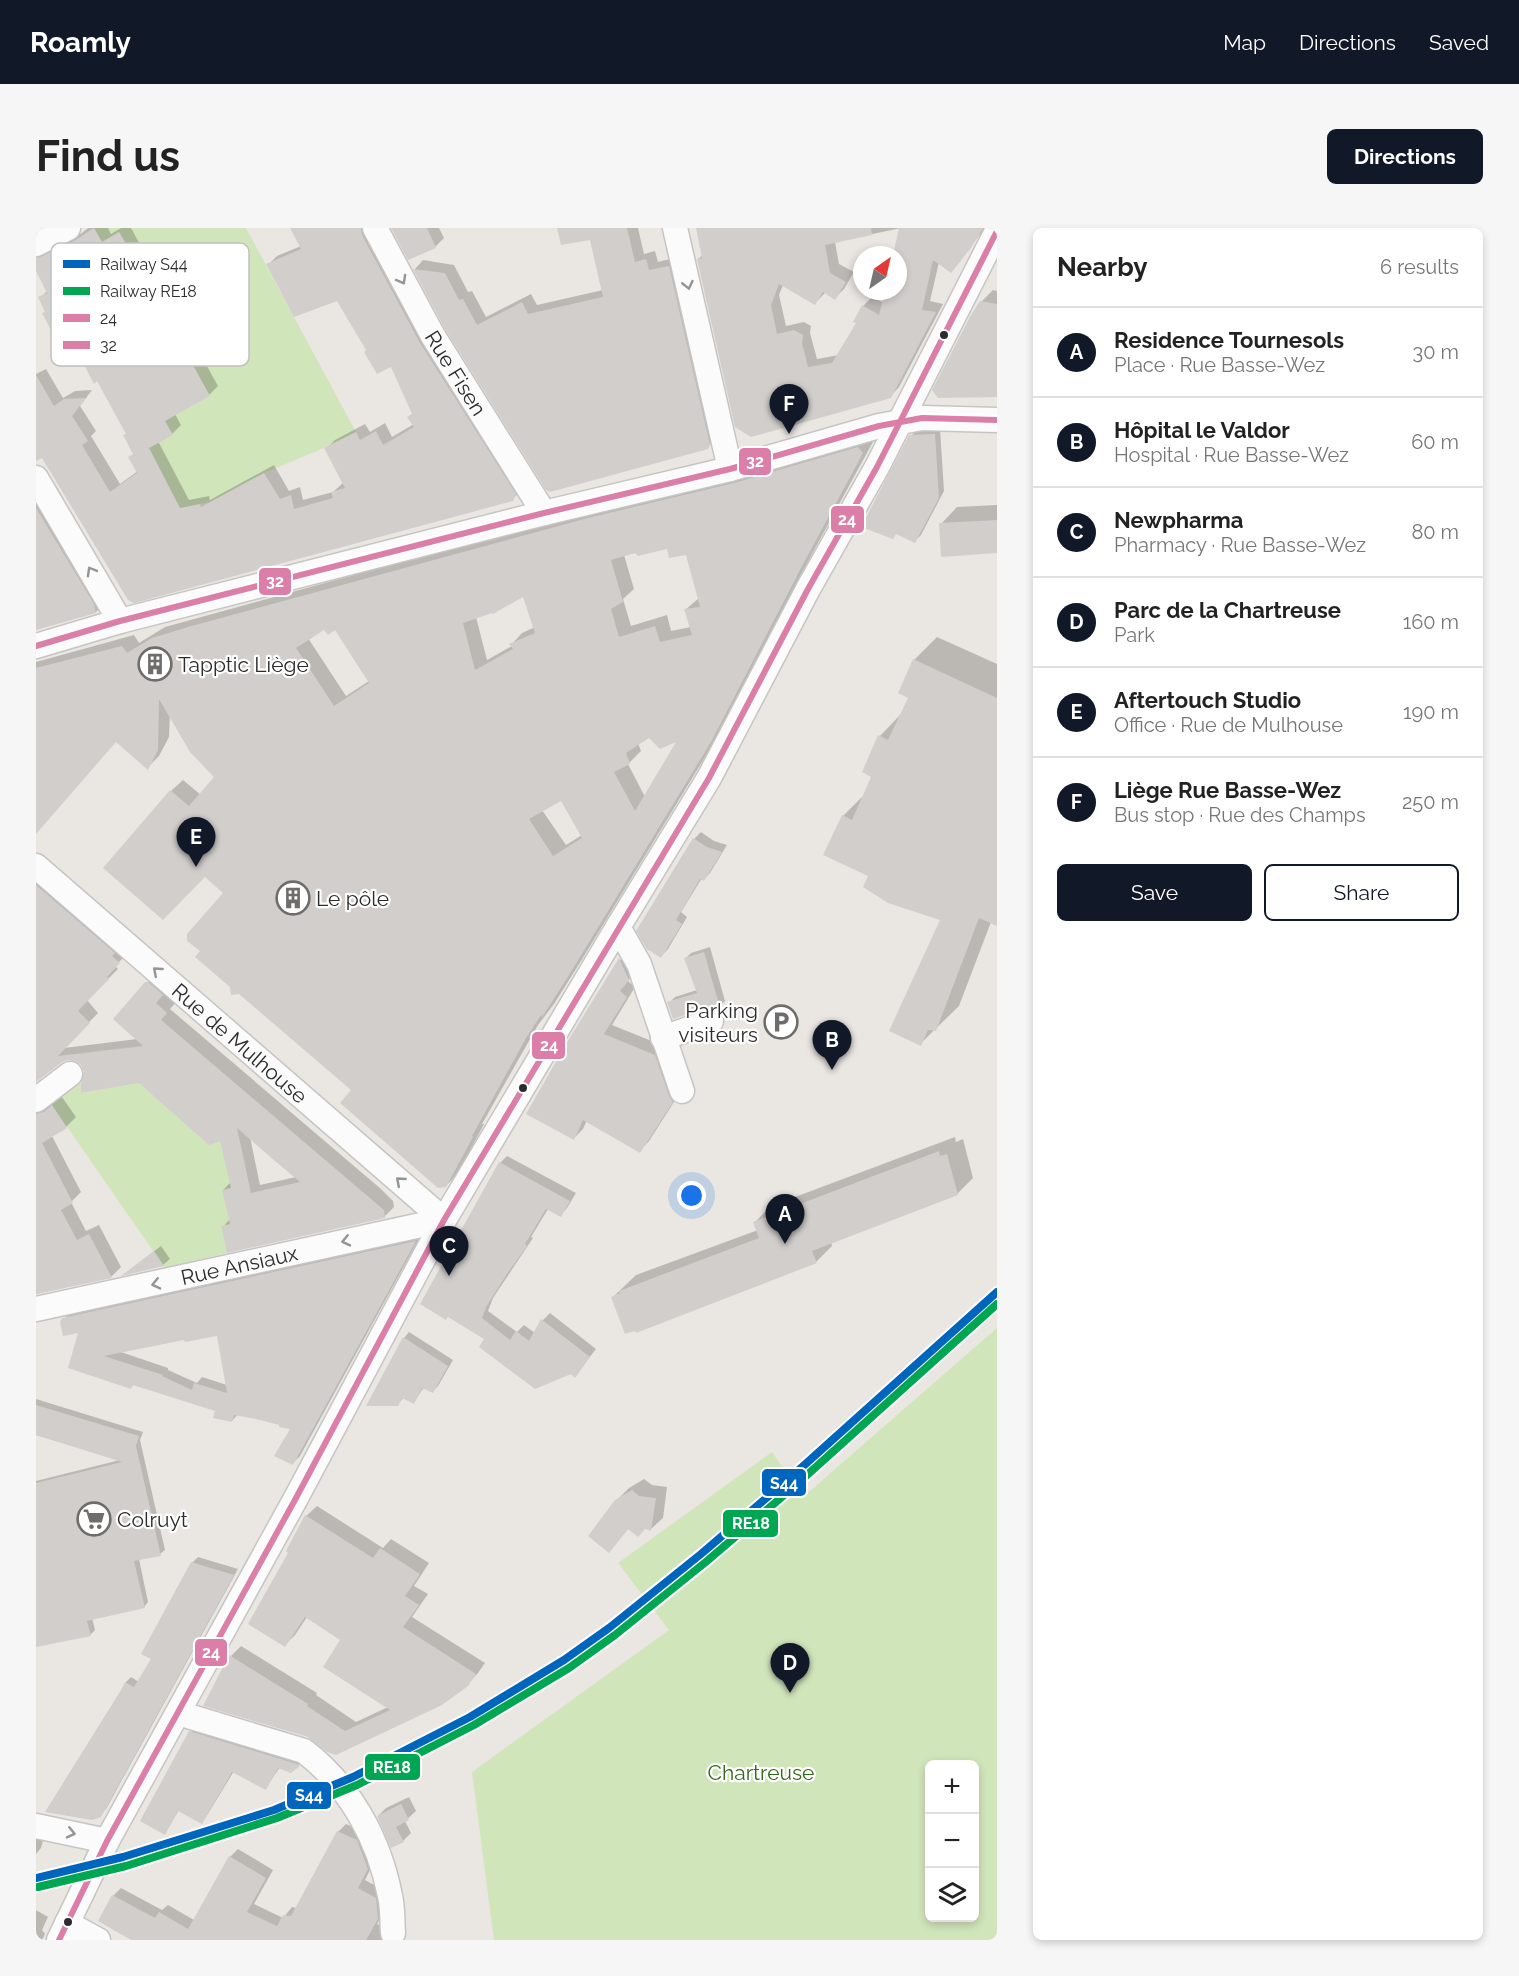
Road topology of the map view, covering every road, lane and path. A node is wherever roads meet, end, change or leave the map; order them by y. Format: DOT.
graph roads {
  1 [pos="68,228"];
  2 [pos="375,228"];
  3 [pos="675,228"];
  4 [pos="997,231"];
  5 [pos="36,244"];
  6 [pos="997,420"];
  7 [pos="898,422"];
  8 [pos="730,469"];
  9 [pos="36,478"];
  10 [pos="45,512"];
  11 [pos="544,513"];
  12 [pos="120,621"];
  13 [pos="36,646"];
  14 [pos="36,866"];
  15 [pos="618,927"];
  16 [pos="711,1021"];
  17 [pos="663,1038"];
  18 [pos="70,1074"];
  19 [pos="682,1091"];
  20 [pos="36,1100"];
  21 [pos="444,1220"];
  22 [pos="36,1309"];
  23 [pos="178,1713"];
  24 [pos="36,1826"];
  25 [pos="107,1841"];
  26 [pos="63,1931"];
  27 [pos="393,1933"];
  28 [pos="98,1940"];
  1 -- 5 [label="street"];
  2 -- 11 [label="street, Rue Fisen, one-way"];
  3 -- 8 [label="street, one-way"];
  4 -- 7 [label="street"];
  6 -- 7 [label="street"];
  7 -- 8 [label="street"];
  7 -- 15 [label="street"];
  8 -- 11 [label="street"];
  9 -- 10 [label="street"];
  12 -- 10 [label="street, one-way"];
  11 -- 12 [label="street"];
  12 -- 13 [label="street"];
  21 -- 14 [label="street, Rue de Mulhouse, one-way"];
  15 -- 17 [label="street"];
  15 -- 21 [label="street"];
  16 -- 17 [label="street"];
  17 -- 19 [label="street"];
  18 -- 20 [label="street"];
  21 -- 22 [label="street, Rue Ansiaux, one-way"];
  21 -- 23 [label="street"];
  23 -- 25 [label="street"];
  23 -- 27 [label="street"];
  24 -- 25 [label="street, one-way"];
  25 -- 26 [label="street"];
  26 -- 28 [label="street"];
}
